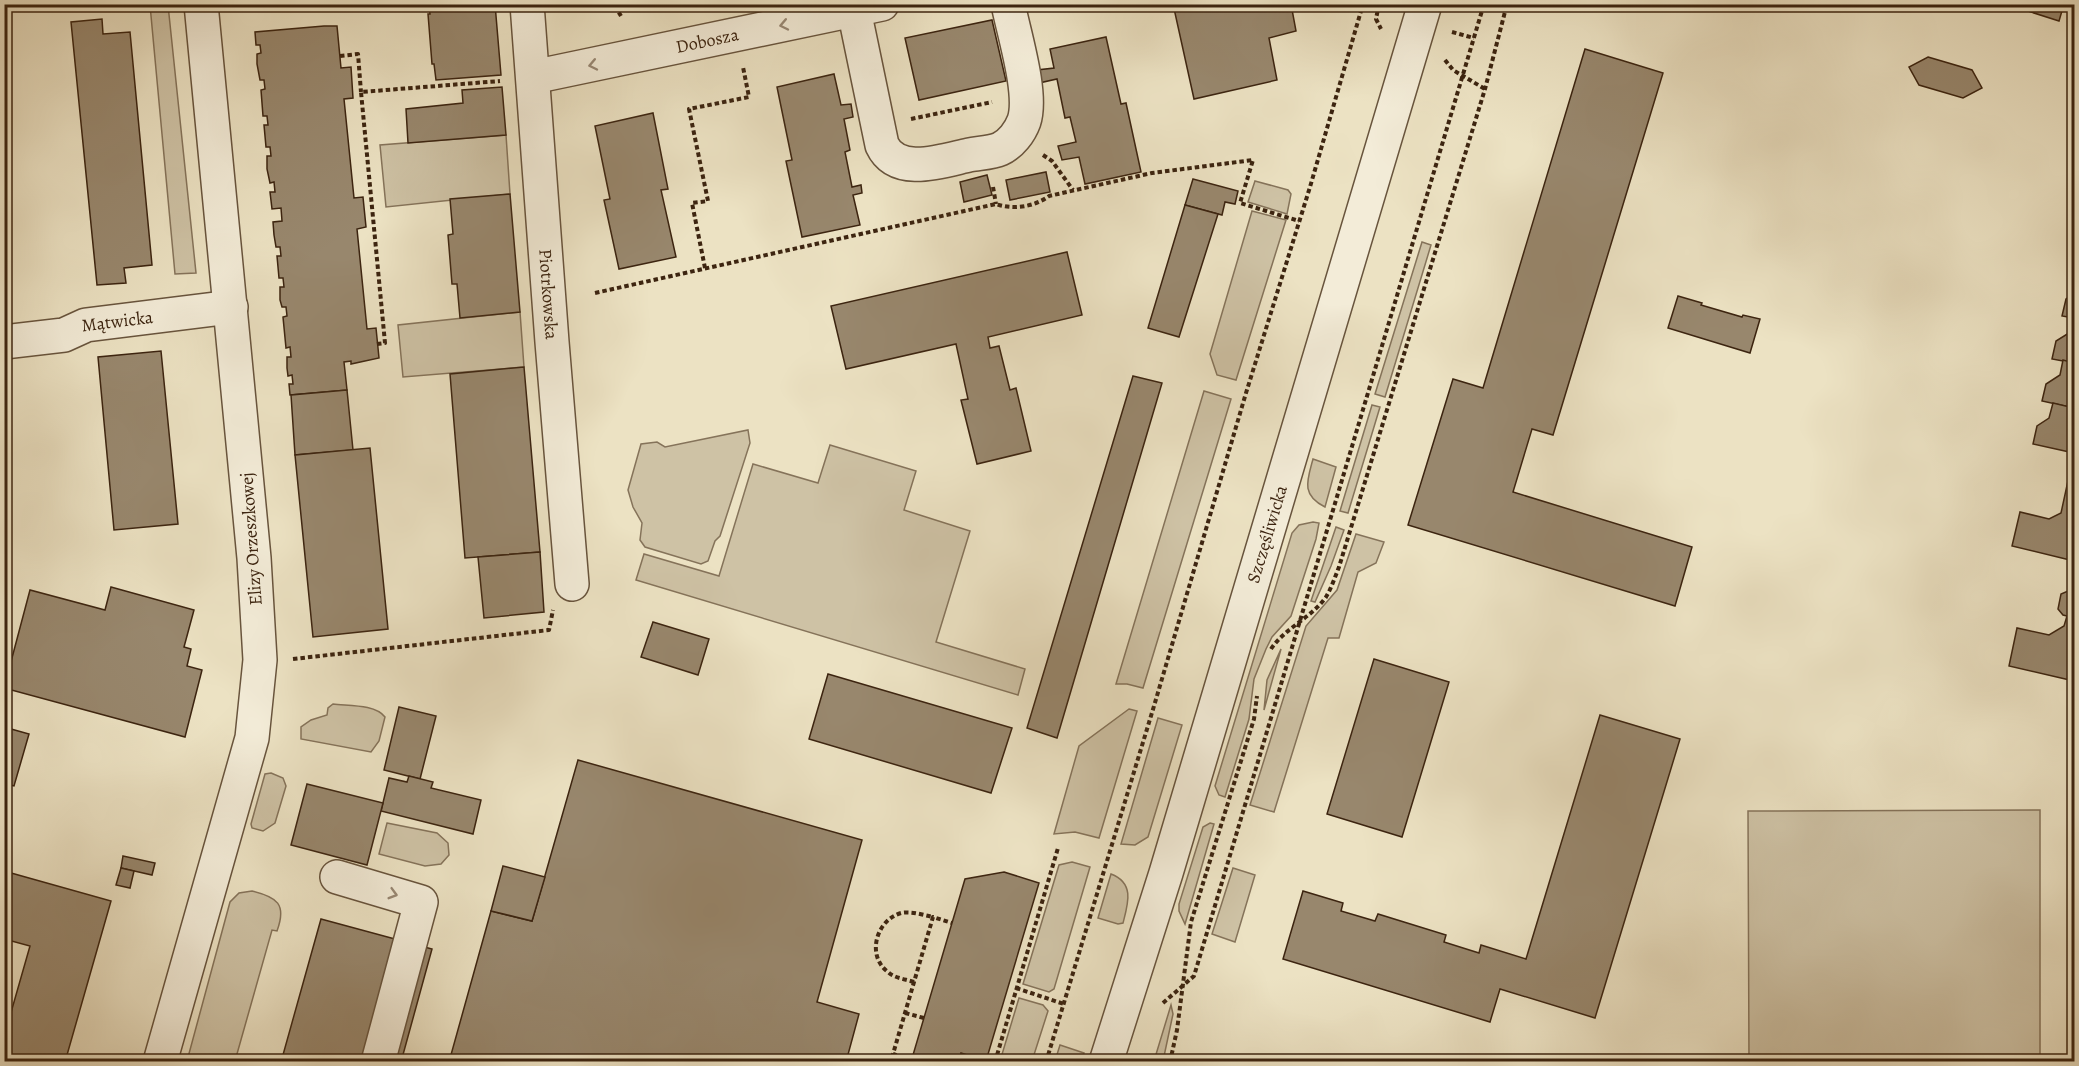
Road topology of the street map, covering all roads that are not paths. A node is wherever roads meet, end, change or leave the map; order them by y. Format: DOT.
graph roads {
  1 [pos="201,4"];
  2 [pos="527,4"];
  3 [pos="1008,4"];
  4 [pos="868,7"];
  5 [pos="1434,17"];
  6 [pos="518,79"];
  7 [pos="231,307"];
  8 [pos="4,342"];
  9 [pos="563,597"];
  10 [pos="337,878"];
  11 [pos="159,1062"];
  12 [pos="378,1062"];
  13 [pos="1106,1062"];
  1 -- 7 [label="street, Elizy Orzeszkowej"];
  2 -- 6 [label="street, Piotrkowska"];
  3 -- 4 [label="street"];
  4 -- 6 [label="street, Dobosza, one-way"];
  5 -- 13 [label="street, Szczęśliwicka"];
  6 -- 9 [label="street, Piotrkowska"];
  7 -- 8 [label="street, Mątwicka"];
  7 -- 11 [label="street, Elizy Orzeszkowej"];
  10 -- 12 [label="street, one-way"];
}
